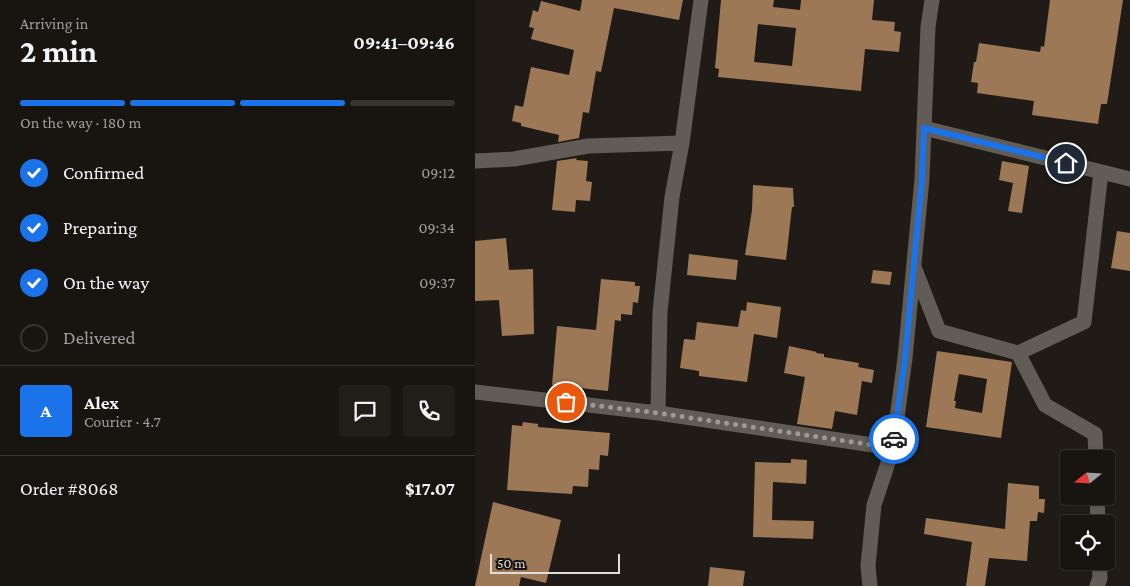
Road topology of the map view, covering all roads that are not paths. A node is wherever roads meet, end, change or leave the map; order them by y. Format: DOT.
graph roads {
  1 [pos="701,0"];
  2 [pos="932,0"];
  3 [pos="924,128"];
  4 [pos="682,144"];
  5 [pos="475,161"];
  6 [pos="1101,172"];
  7 [pos="1130,179"];
  8 [pos="913,264"];
  9 [pos="1018,353"];
  10 [pos="475,392"];
  11 [pos="658,413"];
  12 [pos="893,448"];
  13 [pos="1096,450"];
  14 [pos="1100,570"];
  15 [pos="870,586"];
  16 [pos="1097,586"];
  1 -- 4 [label="street"];
  2 -- 3 [label="street"];
  3 -- 6 [label="street"];
  3 -- 8 [label="street"];
  4 -- 5 [label="street"];
  4 -- 11 [label="street"];
  6 -- 7 [label="street"];
  6 -- 9 [label="street"];
  8 -- 9 [label="street"];
  8 -- 12 [label="street"];
  9 -- 13 [label="street"];
  10 -- 11 [label="street"];
  11 -- 12 [label="street"];
  12 -- 15 [label="street"];
  14 -- 16 [label="street"];
}
